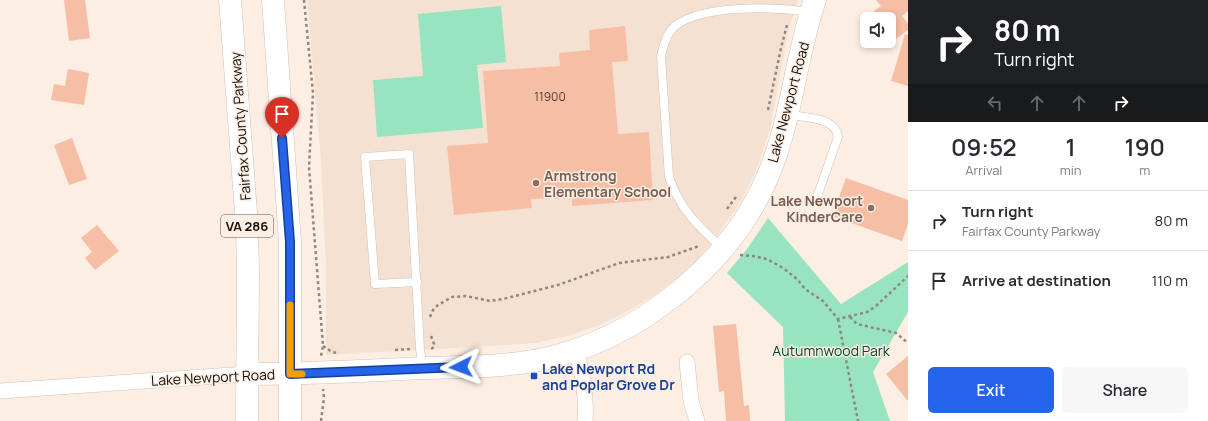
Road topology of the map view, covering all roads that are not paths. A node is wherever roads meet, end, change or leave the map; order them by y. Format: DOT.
graph roads {
  1 [pos="230,0"];
  2 [pos="273,0"];
  3 [pos="806,7"];
  4 [pos="777,116"];
  5 [pos="816,200"];
  6 [pos="723,248"];
  7 [pos="417,282"];
  8 [pos="576,350"];
  9 [pos="421,358"];
  10 [pos="687,362"];
  11 [pos="247,374"];
  12 [pos="290,374"];
  13 [pos="0,391"];
  14 [pos="247,421"];
  15 [pos="290,421"];
  16 [pos="585,421"];
  17 [pos="697,421"];
  1 -- 11 [label="main road, Fairfax County Parkway / VA 286"];
  2 -- 12 [label="main road, VA 286"];
  3 -- 4 [label="main road, Lake Newport Road"];
  3 -- 6 [label="lane"];
  4 -- 5 [label="lane"];
  4 -- 6 [label="main road, Lake Newport Road"];
  6 -- 8 [label="main road, Lake Newport Road"];
  7 -- 7 [label="lane"];
  7 -- 9 [label="lane"];
  8 -- 9 [label="main road, Lake Newport Road"];
  8 -- 16 [label="street"];
  9 -- 12 [label="main road, Lake Newport Road"];
  10 -- 17 [label="street"];
  11 -- 12 [label="main road, Lake Newport Road"];
  11 -- 13 [label="street, Lake Newport Road"];
  11 -- 14 [label="main road, Fairfax County Parkway / VA 286"];
  12 -- 15 [label="main road, VA 286"];
}
